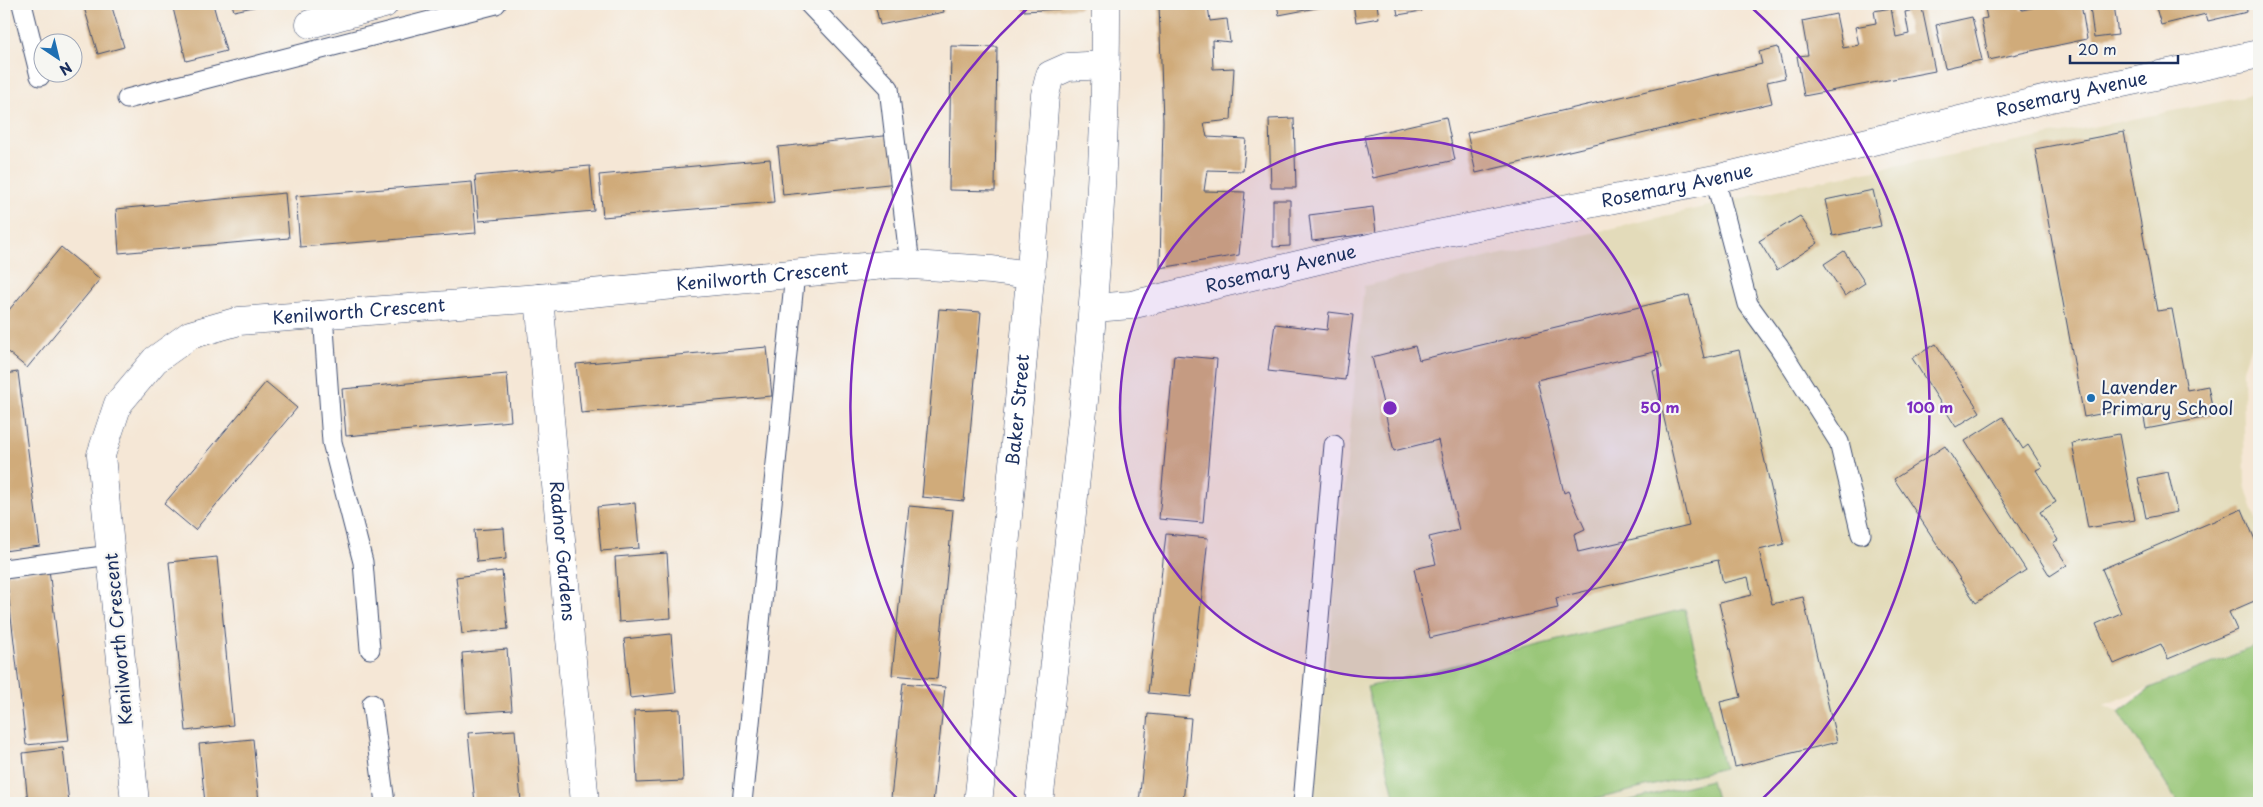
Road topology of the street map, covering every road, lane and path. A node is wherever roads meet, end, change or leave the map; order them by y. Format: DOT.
graph roads {
  1 [pos="22,4"];
  2 [pos="384,4"];
  3 [pos="496,4"];
  4 [pos="809,4"];
  5 [pos="1106,4"];
  6 [pos="310,24"];
  7 [pos="32,44"];
  8 [pos="2259,54"];
  9 [pos="1106,65"];
  10 [pos="127,99"];
  11 [pos="1715,179"];
  12 [pos="910,265"];
  13 [pos="796,272"];
  14 [pos="1031,275"];
  15 [pos="539,298"];
  16 [pos="1094,308"];
  17 [pos="324,314"];
  18 [pos="1334,445"];
  19 [pos="1861,534"];
  20 [pos="111,555"];
  21 [pos="4,569"];
  22 [pos="370,649"];
  23 [pos="372,704"];
  24 [pos="135,803"];
  25 [pos="385,803"];
  26 [pos="585,803"];
  27 [pos="742,803"];
  28 [pos="978,803"];
  29 [pos="1039,803"];
  30 [pos="1303,803"];
  1 -- 7 [label="lane"];
  2 -- 6 [label="street"];
  3 -- 10 [label="lane"];
  4 -- 12 [label="lane"];
  5 -- 9 [label="street"];
  8 -- 11 [label="street, Rosemary Avenue"];
  9 -- 14 [label="street, Baker Street"];
  9 -- 16 [label="street"];
  11 -- 16 [label="street, Rosemary Avenue"];
  11 -- 19 [label="lane"];
  12 -- 13 [label="street, Kenilworth Crescent"];
  12 -- 14 [label="street, Kenilworth Crescent"];
  13 -- 15 [label="street, Kenilworth Crescent"];
  13 -- 27 [label="lane"];
  14 -- 28 [label="street, Baker Street"];
  15 -- 17 [label="street, Kenilworth Crescent"];
  15 -- 26 [label="street, Radnor Gardens"];
  16 -- 29 [label="street"];
  17 -- 20 [label="street, Kenilworth Crescent"];
  17 -- 22 [label="lane"];
  18 -- 30 [label="lane"];
  20 -- 21 [label="lane"];
  20 -- 24 [label="street, Kenilworth Crescent"];
  23 -- 25 [label="lane"];
}
